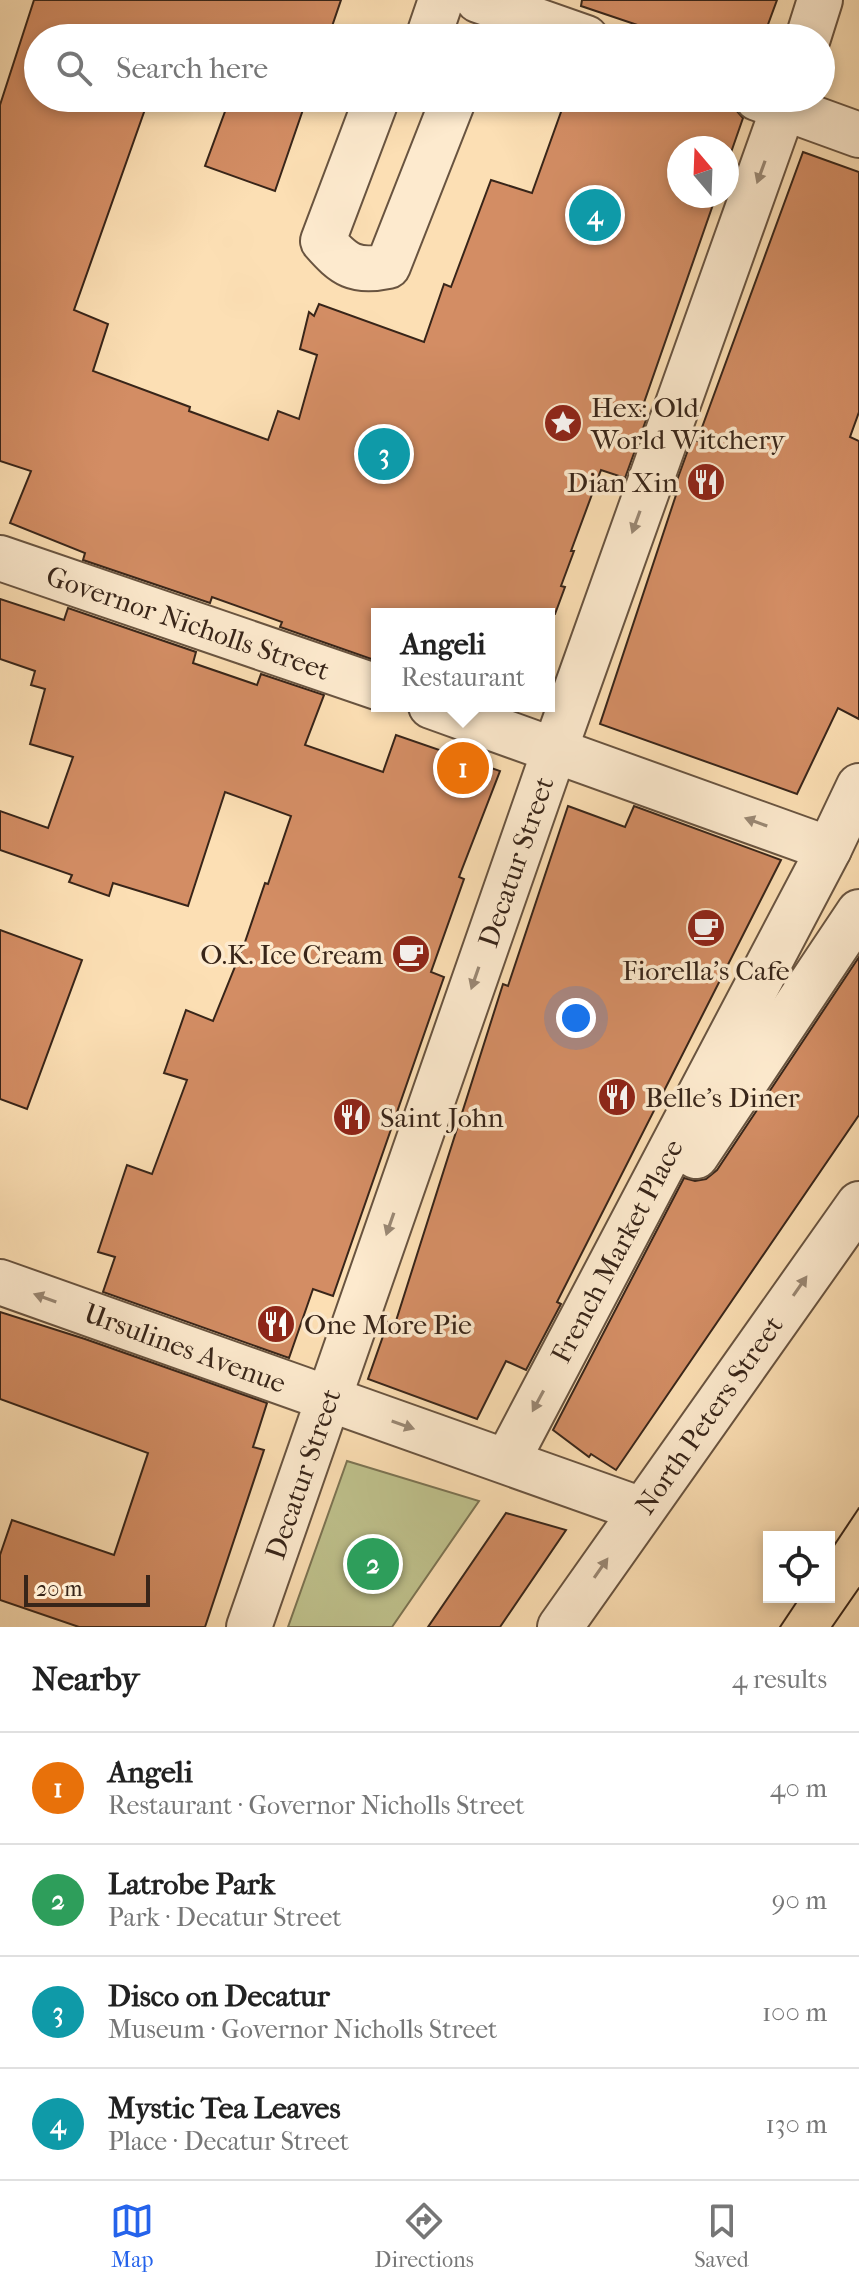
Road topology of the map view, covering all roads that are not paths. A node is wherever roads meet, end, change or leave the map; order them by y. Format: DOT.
graph roads {
  1 [pos="471,0"];
  2 [pos="820,0"];
  3 [pos="444,24"];
  4 [pos="544,24"];
  5 [pos="812,24"];
  6 [pos="372,112"];
  7 [pos="448,112"];
  8 [pos="772,112"];
  9 [pos="803,112"];
  10 [pos="859,135"];
  11 [pos="0,558"];
  12 [pos="371,685"];
  13 [pos="448,712"];
  14 [pos="555,749"];
  15 [pos="859,786"];
  16 [pos="859,814"];
  17 [pos="829,849"];
  18 [pos="859,912"];
  19 [pos="859,1204"];
  20 [pos="0,1282"];
  21 [pos="329,1399"];
  22 [pos="507,1461"];
  23 [pos="642,1510"];
  24 [pos="249,1627"];
  25 [pos="560,1627"];
  1 -- 3 [label="street"];
  1 -- 4 [label="street"];
  2 -- 5 [label="street"];
  6 -- 7 [label="street"];
  8 -- 14 [label="street, Decatur Street, one-way"];
  9 -- 10 [label="street"];
  11 -- 12 [label="street, Governor Nicholls Street"];
  13 -- 14 [label="street"];
  17 -- 14 [label="street, one-way"];
  14 -- 21 [label="street, Decatur Street, one-way"];
  15 -- 17 [label="street, French Market Place"];
  16 -- 18 [label="street"];
  17 -- 22 [label="street, French Market Place, one-way"];
  23 -- 19 [label="street, North Peters Street, one-way"];
  21 -- 20 [label="street, Ursulines Avenue, one-way"];
  21 -- 22 [label="street, Ursulines Avenue, one-way"];
  21 -- 24 [label="street, Decatur Street"];
  22 -- 23 [label="street, Ursulines Avenue"];
  25 -- 23 [label="street, North Peters Street, one-way"];
}
